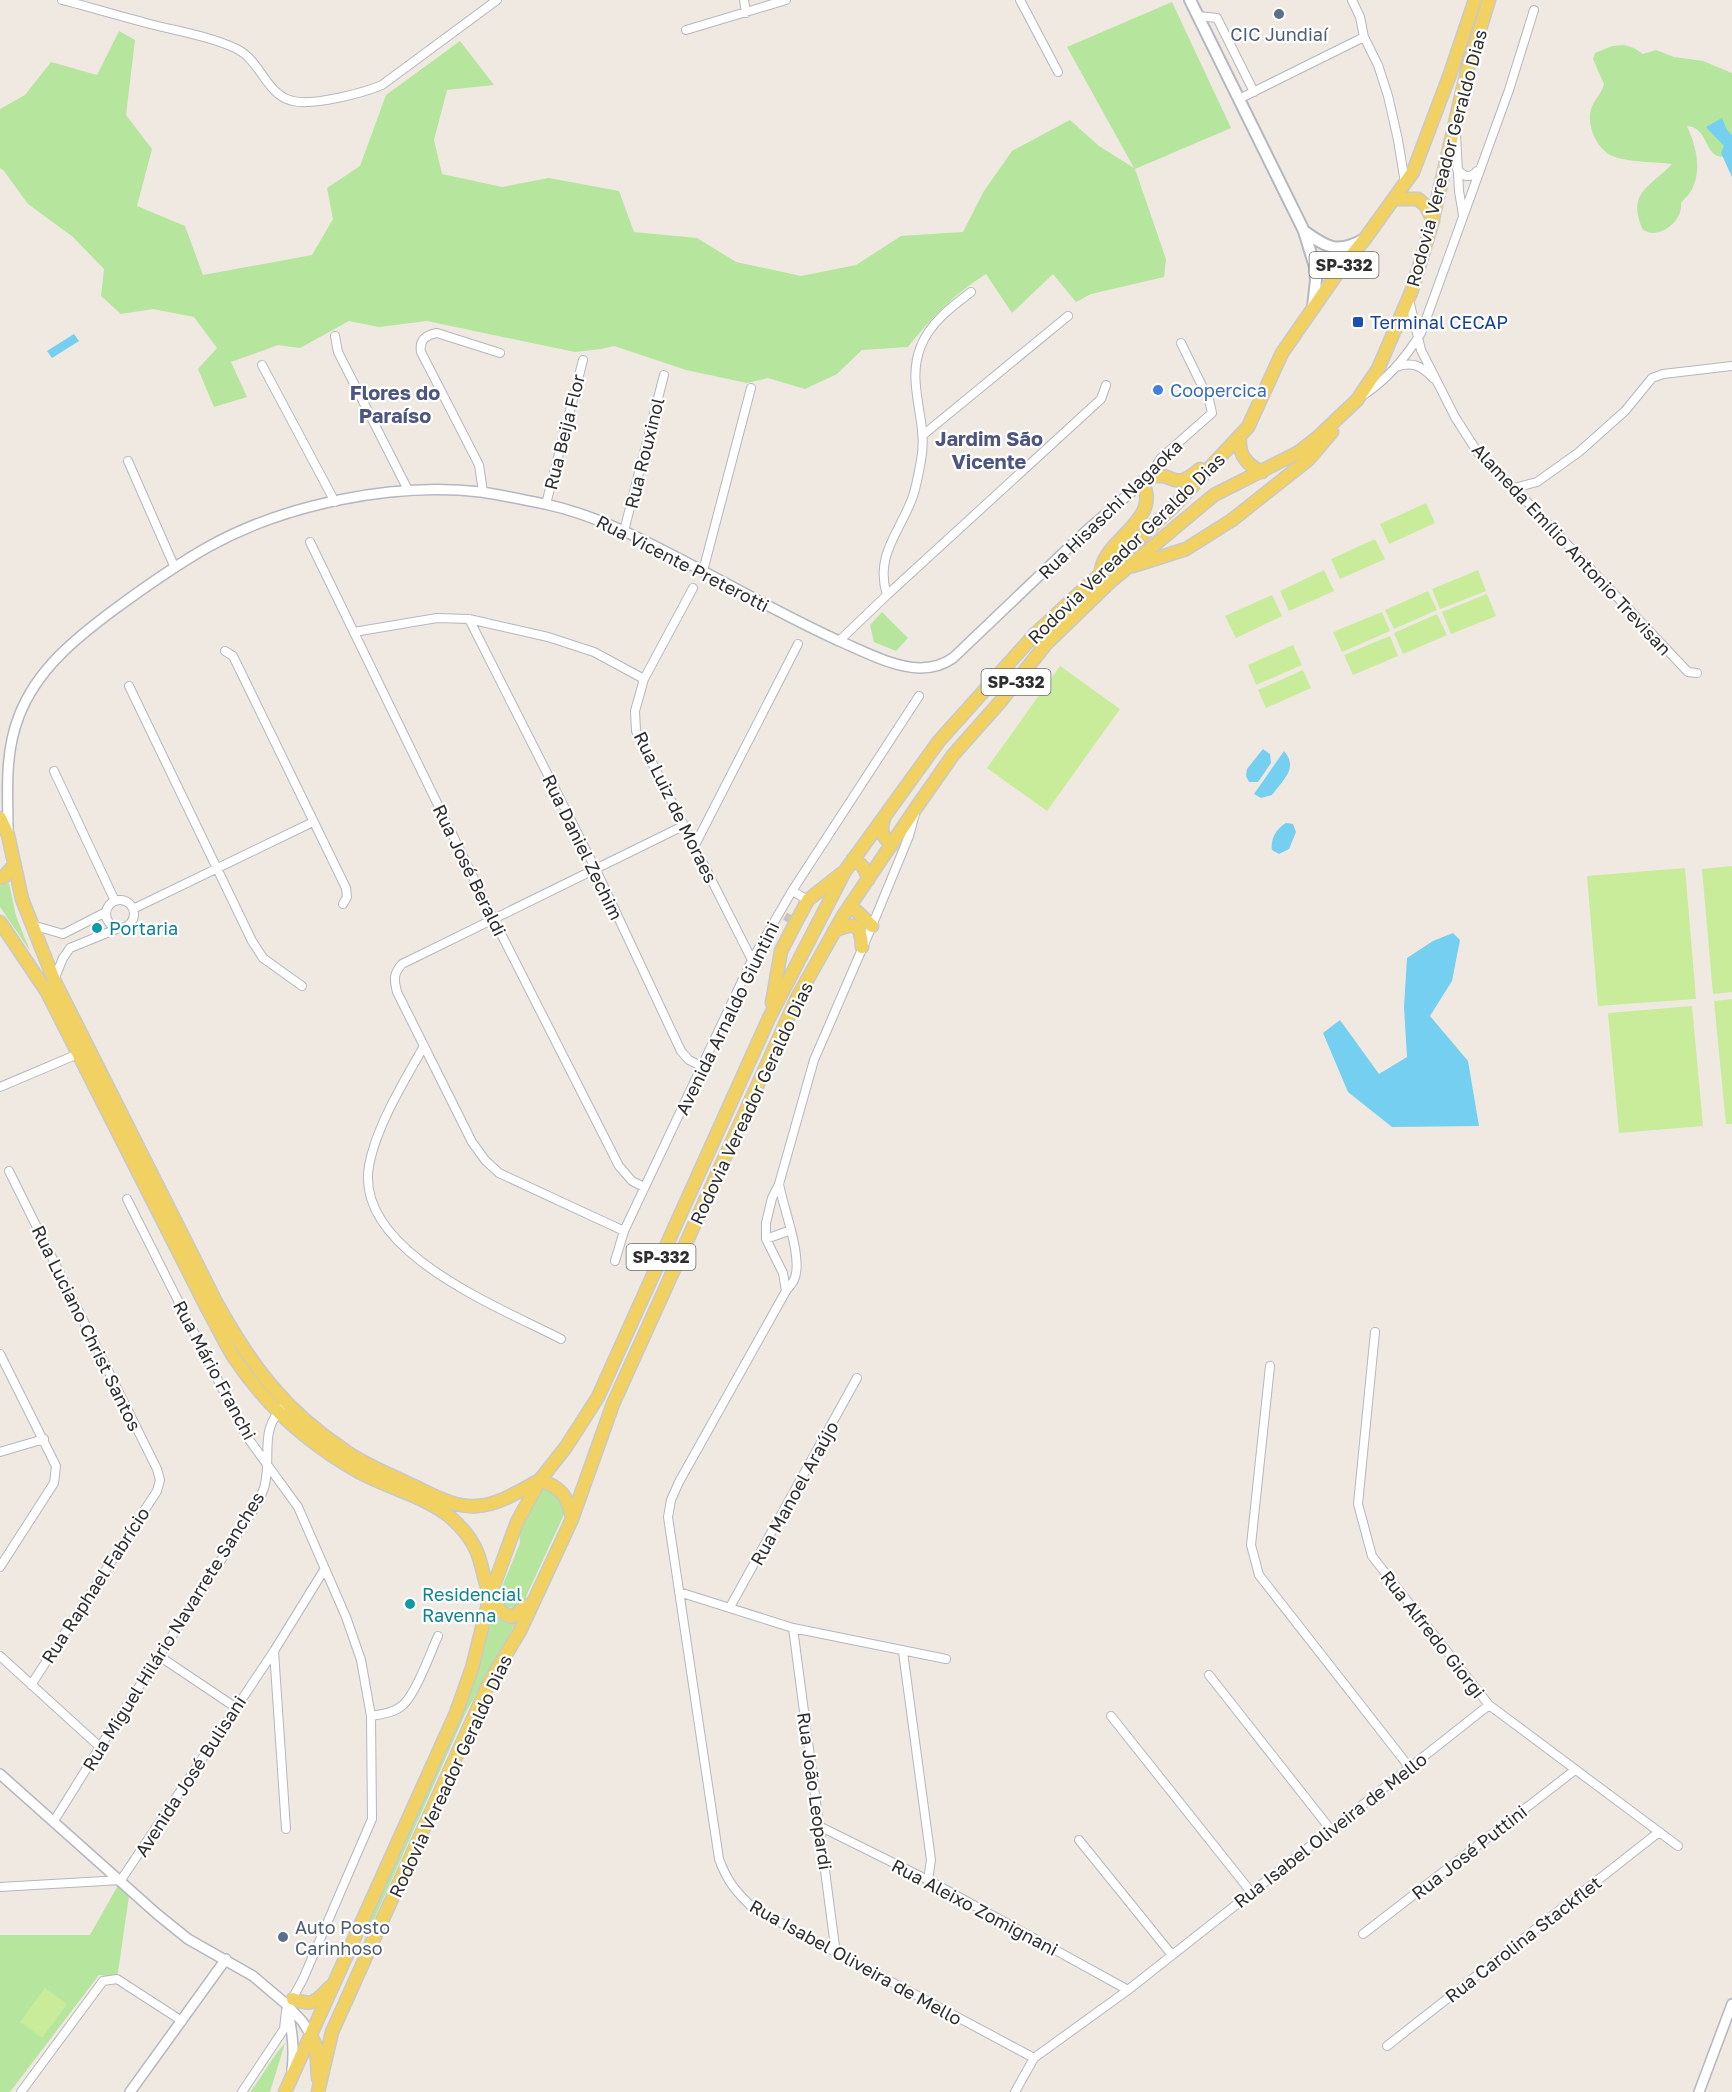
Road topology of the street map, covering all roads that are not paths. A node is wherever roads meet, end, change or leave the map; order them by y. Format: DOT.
graph roads {
  1 [pos="62,0"];
  2 [pos="496,0"];
  3 [pos="744,0"];
  4 [pos="786,0"];
  5 [pos="1020,0"];
  6 [pos="1190,0"];
  7 [pos="1352,0"];
  8 [pos="1475,0"];
  9 [pos="1489,0"];
  10 [pos="1496,0"];
  11 [pos="77,2"];
  12 [pos="1534,10"];
  13 [pos="746,13"];
  14 [pos="1198,16"];
  15 [pos="1481,24"];
  16 [pos="686,30"];
  17 [pos="1364,37"];
  18 [pos="1058,72"];
  19 [pos="1254,93"];
  20 [pos="1239,99"];
  21 [pos="1455,123"];
  22 [pos="1480,168"];
  23 [pos="1457,169"];
  24 [pos="1405,183"];
  25 [pos="1394,199"];
  26 [pos="1463,217"];
  27 [pos="1433,221"];
  28 [pos="1304,231"];
  29 [pos="1364,240"];
  30 [pos="970,292"];
  31 [pos="1409,297"];
  32 [pos="1313,307"];
  33 [pos="1068,316"];
  34 [pos="336,336"];
  35 [pos="1418,337"];
  36 [pos="1180,343"];
  37 [pos="500,353"];
  38 [pos="583,360"];
  39 [pos="262,365"];
  40 [pos="1732,366"];
  41 [pos="1396,367"];
  42 [pos="664,375"];
  43 [pos="1438,384"];
  44 [pos="1106,385"];
  45 [pos="751,388"];
  46 [pos="1358,398"];
  47 [pos="1343,414"];
  48 [pos="923,435"];
  49 [pos="1240,437"];
  50 [pos="1217,460"];
  51 [pos="128,461"];
  52 [pos="1262,472"];
  53 [pos="1146,479"];
  54 [pos="1514,488"];
  55 [pos="408,490"];
  56 [pos="483,492"];
  57 [pos="334,502"];
  58 [pos="546,504"];
  59 [pos="624,531"];
  60 [pos="310,542"];
  61 [pos="175,568"];
  62 [pos="1126,568"];
  63 [pos="703,571"];
  64 [pos="1101,573"];
  65 [pos="693,588"];
  66 [pos="887,595"];
  67 [pos="469,620"];
  68 [pos="354,632"];
  69 [pos="839,641"];
  70 [pos="798,644"];
  71 [pos="225,651"];
  72 [pos="919,668"];
  73 [pos="1697,673"];
  74 [pos="644,679"];
  75 [pos="129,686"];
  76 [pos="920,696"];
  77 [pos="8,757"];
  78 [pos="0,769"];
  79 [pos="54,771"];
  80 [pos="918,805"];
  81 [pos="886,811"];
  82 [pos="0,818"];
  83 [pos="313,822"];
  84 [pos="683,826"];
  85 [pos="8,835"];
  86 [pos="892,845"];
  87 [pos="694,847"];
  88 [pos="853,859"];
  89 [pos="14,865"];
  90 [pos="219,868"];
  91 [pos="596,870"];
  92 [pos="845,871"];
  93 [pos="0,878"];
  94 [pos="868,880"];
  95 [pos="792,891"];
  96 [pos="808,900"];
  97 [pos="115,901"];
  98 [pos="343,904"];
  99 [pos="850,905"];
  100 [pos="133,909"];
  101 [pos="106,912"];
  102 [pos="788,917"];
  103 [pos="493,918"];
  104 [pos="0,922"];
  105 [pos="30,924"];
  106 [pos="872,926"];
  107 [pos="119,928"];
  108 [pos="834,931"];
  109 [pos="63,934"];
  110 [pos="862,947"];
  111 [pos="70,948"];
  112 [pos="752,960"];
  113 [pos="54,980"];
  114 [pos="302,986"];
  115 [pos="769,1018"];
  116 [pos="424,1046"];
  117 [pos="78,1054"];
  118 [pos="703,1067"];
  119 [pos="0,1087"];
  120 [pos="9,1171"];
  121 [pos="779,1184"];
  122 [pos="644,1187"];
  123 [pos="127,1199"];
  124 [pos="791,1230"];
  125 [pos="624,1231"];
  126 [pos="766,1239"];
  127 [pos="615,1261"];
  128 [pos="786,1292"];
  129 [pos="1375,1332"];
  130 [pos="561,1339"];
  131 [pos="0,1354"];
  132 [pos="1270,1366"];
  133 [pos="857,1378"];
  134 [pos="282,1407"];
  135 [pos="44,1439"];
  136 [pos="0,1452"];
  137 [pos="267,1463"];
  138 [pos="540,1480"];
  139 [pos="159,1485"];
  140 [pos="572,1520"];
  141 [pos="477,1553"];
  142 [pos="0,1567"];
  143 [pos="324,1570"];
  144 [pos="679,1592"];
  145 [pos="490,1596"];
  146 [pos="534,1601"];
  147 [pos="730,1607"];
  148 [pos="793,1628"];
  149 [pos="438,1636"];
  150 [pos="479,1637"];
  151 [pos="274,1650"];
  152 [pos="903,1652"];
  153 [pos="0,1656"];
  154 [pos="159,1656"];
  155 [pos="946,1659"];
  156 [pos="1209,1676"];
  157 [pos="31,1685"];
  158 [pos="1489,1705"];
  159 [pos="235,1707"];
  160 [pos="371,1716"];
  161 [pos="1111,1716"];
  162 [pos="100,1747"];
  163 [pos="1410,1768"];
  164 [pos="1575,1770"];
  165 [pos="0,1773"];
  166 [pos="54,1821"];
  167 [pos="821,1827"];
  168 [pos="286,1829"];
  169 [pos="1331,1830"];
  170 [pos="1659,1832"];
  171 [pos="1079,1840"];
  172 [pos="1677,1846"];
  173 [pos="121,1880"];
  174 [pos="928,1881"];
  175 [pos="0,1887"];
  176 [pos="1251,1892"];
  177 [pos="1362,1934"];
  178 [pos="836,1954"];
  179 [pos="1172,1955"];
  180 [pos="226,1959"];
  181 [pos="335,1982"];
  182 [pos="1128,1990"];
  183 [pos="290,2002"];
  184 [pos="1732,2004"];
  185 [pos="182,2021"];
  186 [pos="311,2035"];
  187 [pos="1387,2046"];
  188 [pos="1034,2058"];
  189 [pos="291,2078"];
  190 [pos="319,2090"];
  191 [pos="21,2092"];
  192 [pos="130,2092"];
  193 [pos="242,2092"];
  194 [pos="285,2092"];
  195 [pos="1015,2092"];
  196 [pos="1698,2092"];
  1 -- 11 [label="street"];
  2 -- 11 [label="street"];
  3 -- 13 [label="street"];
  4 -- 13 [label="street"];
  5 -- 18 [label="street"];
  6 -- 14 [label="main road"];
  7 -- 17 [label="street"];
  8 -- 24 [label="main road, Rodovia Vereador Geraldo Dias / SP-332"];
  9 -- 15 [label="main road, Rodovia Vereador Geraldo Dias / SP-332"];
  10 -- 15 [label="street"];
  12 -- 22 [label="street"];
  13 -- 16 [label="street"];
  14 -- 19 [label="street"];
  14 -- 20 [label="main road"];
  15 -- 21 [label="main road, Rodovia Vereador Geraldo Dias / SP-332"];
  17 -- 19 [label="street"];
  17 -- 24 [label="street"];
  19 -- 20 [label="street"];
  20 -- 28 [label="main road"];
  21 -- 23 [label="street"];
  21 -- 27 [label="main road, Rodovia Vereador Geraldo Dias / SP-332"];
  22 -- 23 [label="street"];
  22 -- 26 [label="street"];
  23 -- 26 [label="street"];
  24 -- 25 [label="main road, Rodovia Vereador Geraldo Dias / SP-332"];
  25 -- 27 [label="main road"];
  25 -- 29 [label="main road, Rodovia Vereador Geraldo Dias / SP-332"];
  26 -- 35 [label="street"];
  27 -- 31 [label="main road, Rodovia Vereador Geraldo Dias / SP-332"];
  28 -- 29 [label="main road"];
  28 -- 32 [label="main road"];
  29 -- 32 [label="main road, Rodovia Vereador Geraldo Dias / SP-332"];
  30 -- 48 [label="street"];
  31 -- 35 [label="street, Alameda Emílio Antonio Trevisan"];
  31 -- 46 [label="main road, Rodovia Vereador Geraldo Dias / SP-332"];
  32 -- 49 [label="main road, Rodovia Vereador Geraldo Dias / SP-332"];
  33 -- 48 [label="street"];
  34 -- 55 [label="street"];
  35 -- 41 [label="street"];
  35 -- 43 [label="street, Alameda Emílio Antonio Trevisan"];
  36 -- 53 [label="street, Rua Hisaschi Nagaoka"];
  37 -- 56 [label="street"];
  38 -- 58 [label="street, Rua Beija Flor"];
  39 -- 57 [label="street"];
  40 -- 54 [label="street"];
  41 -- 43 [label="street"];
  41 -- 46 [label="street"];
  42 -- 59 [label="street, Rua Rouxinol"];
  43 -- 54 [label="street, Alameda Emílio Antonio Trevisan"];
  44 -- 66 [label="street"];
  45 -- 63 [label="street"];
  46 -- 47 [label="main road, Rodovia Vereador Geraldo Dias / SP-332"];
  47 -- 52 [label="main road, Rodovia Vereador Geraldo Dias / SP-332"];
  47 -- 62 [label="main road"];
  48 -- 66 [label="street"];
  49 -- 50 [label="main road, Rodovia Vereador Geraldo Dias / SP-332"];
  49 -- 52 [label="main road"];
  50 -- 53 [label="main road"];
  50 -- 64 [label="main road, Rodovia Vereador Geraldo Dias / SP-332"];
  51 -- 61 [label="street"];
  52 -- 62 [label="main road, Rodovia Vereador Geraldo Dias / SP-332"];
  53 -- 64 [label="main road"];
  53 -- 72 [label="street, Rua Hisaschi Nagaoka"];
  54 -- 73 [label="street, Alameda Emílio Antonio Trevisan"];
  55 -- 56 [label="street, Rua Vicente Preterotti"];
  55 -- 57 [label="street, Rua Vicente Preterotti"];
  56 -- 58 [label="street, Rua Vicente Preterotti"];
  57 -- 61 [label="street, Rua Vicente Preterotti"];
  58 -- 59 [label="street, Rua Vicente Preterotti"];
  59 -- 63 [label="street, Rua Vicente Preterotti"];
  60 -- 68 [label="street, Rua José Beraldi"];
  61 -- 77 [label="street, Rua Vicente Preterotti"];
  62 -- 80 [label="main road, Rodovia Vereador Geraldo Dias / SP-332"];
  63 -- 69 [label="street, Rua Vicente Preterotti"];
  64 -- 81 [label="main road, Rodovia Vereador Geraldo Dias / SP-332"];
  65 -- 74 [label="street, Rua Luiz de Moraes"];
  66 -- 69 [label="street"];
  67 -- 68 [label="street"];
  67 -- 74 [label="street"];
  67 -- 91 [label="street, Rua Daniel Zechim"];
  68 -- 103 [label="street, Rua José Beraldi"];
  69 -- 72 [label="street, Rua Vicente Preterotti"];
  70 -- 87 [label="street"];
  71 -- 83 [label="street"];
  74 -- 84 [label="street, Rua Luiz de Moraes"];
  75 -- 90 [label="street"];
  76 -- 95 [label="street, Avenida Arnaldo Giuntini"];
  77 -- 78 [label="street, Rua Vicente Preterotti"];
  77 -- 85 [label="street, Rua Vicente Preterotti"];
  79 -- 97 [label="street"];
  80 -- 86 [label="main road, Rodovia Vereador Geraldo Dias / SP-332"];
  80 -- 106 [label="street"];
  81 -- 86 [label="main road"];
  81 -- 88 [label="main road, Rodovia Vereador Geraldo Dias / SP-332"];
  82 -- 85 [label="main road"];
  83 -- 90 [label="street"];
  83 -- 98 [label="street"];
  84 -- 87 [label="street, Rua Luiz de Moraes"];
  84 -- 91 [label="street"];
  85 -- 89 [label="main road"];
  86 -- 94 [label="main road, Rodovia Vereador Geraldo Dias / SP-332"];
  87 -- 112 [label="street, Rua Luiz de Moraes"];
  88 -- 92 [label="main road, Rodovia Vereador Geraldo Dias / SP-332"];
  88 -- 94 [label="main road"];
  89 -- 93 [label="main road"];
  89 -- 105 [label="main road"];
  90 -- 100 [label="street"];
  90 -- 114 [label="street"];
  91 -- 103 [label="street"];
  91 -- 118 [label="street, Rua Daniel Zechim"];
  92 -- 96 [label="main road"];
  92 -- 115 [label="main road, Rodovia Vereador Geraldo Dias / SP-332"];
  94 -- 99 [label="main road, Rodovia Vereador Geraldo Dias / SP-332"];
  95 -- 96 [label="street"];
  95 -- 102 [label="street, Avenida Arnaldo Giuntini"];
  96 -- 102 [label="main road"];
  97 -- 100 [label="street"];
  97 -- 101 [label="street"];
  99 -- 106 [label="main road"];
  99 -- 108 [label="main road, Rodovia Vereador Geraldo Dias / SP-332"];
  100 -- 107 [label="street"];
  101 -- 107 [label="street"];
  101 -- 109 [label="street"];
  102 -- 112 [label="street, Avenida Arnaldo Giuntini"];
  102 -- 115 [label="main road"];
  103 -- 116 [label="street"];
  103 -- 122 [label="street, Rua José Beraldi"];
  104 -- 117 [label="main road"];
  105 -- 109 [label="street"];
  105 -- 113 [label="main road"];
  106 -- 110 [label="street"];
  107 -- 111 [label="street"];
  108 -- 110 [label="main road"];
  108 -- 140 [label="main road, Rodovia Vereador Geraldo Dias / SP-332"];
  109 -- 111 [label="street"];
  110 -- 121 [label="street"];
  111 -- 113 [label="street"];
  112 -- 118 [label="street, Avenida Arnaldo Giuntini"];
  113 -- 134 [label="main road"];
  115 -- 138 [label="main road, Rodovia Vereador Geraldo Dias / SP-332"];
  116 -- 125 [label="street"];
  116 -- 130 [label="street"];
  117 -- 119 [label="street"];
  117 -- 134 [label="main road"];
  118 -- 122 [label="street, Avenida Arnaldo Giuntini"];
  120 -- 139 [label="street, Rua Luciano Christ Santos"];
  121 -- 124 [label="street, Rua Isabel Oliveira de Mello"];
  121 -- 126 [label="street"];
  122 -- 125 [label="street, Avenida Arnaldo Giuntini"];
  123 -- 137 [label="street, Rua Mário Franchi"];
  124 -- 126 [label="street"];
  124 -- 128 [label="street, Rua Isabel Oliveira de Mello"];
  125 -- 127 [label="street, Avenida Arnaldo Giuntini"];
  126 -- 128 [label="street"];
  128 -- 144 [label="street, Rua Isabel Oliveira de Mello"];
  129 -- 158 [label="street, Rua Alfredo Giorgi"];
  131 -- 135 [label="street"];
  132 -- 163 [label="street"];
  133 -- 147 [label="street, Rua Manoel Araújo"];
  134 -- 137 [label="street, Rua Miguel Hilário Navarrete Sanches"];
  134 -- 138 [label="main road"];
  134 -- 141 [label="main road"];
  135 -- 136 [label="street"];
  135 -- 142 [label="street"];
  137 -- 143 [label="street, Rua Mário Franchi"];
  137 -- 154 [label="street, Rua Miguel Hilário Navarrete Sanches"];
  138 -- 140 [label="main road"];
  138 -- 145 [label="main road, Rodovia Vereador Geraldo Dias / SP-332"];
  139 -- 157 [label="street, Rua Raphael Fabrício"];
  140 -- 146 [label="main road, Rodovia Vereador Geraldo Dias / SP-332"];
  141 -- 145 [label="main road"];
  141 -- 150 [label="main road"];
  143 -- 151 [label="street, Avenida José Bulisani"];
  143 -- 160 [label="street, Rua Mário Franchi"];
  144 -- 147 [label="street"];
  144 -- 178 [label="street, Rua Isabel Oliveira de Mello"];
  145 -- 146 [label="main road"];
  145 -- 150 [label="main road, Rodovia Vereador Geraldo Dias / SP-332"];
  146 -- 190 [label="main road, Rodovia Vereador Geraldo Dias / SP-332"];
  147 -- 148 [label="street"];
  148 -- 152 [label="street"];
  148 -- 167 [label="street, Rua João Leopardi"];
  149 -- 160 [label="street"];
  150 -- 181 [label="main road, Rodovia Vereador Geraldo Dias / SP-332"];
  151 -- 159 [label="street, Avenida José Bulisani"];
  151 -- 168 [label="street"];
  152 -- 155 [label="street"];
  152 -- 174 [label="street"];
  153 -- 157 [label="street"];
  154 -- 159 [label="street"];
  154 -- 162 [label="street, Rua Miguel Hilário Navarrete Sanches"];
  156 -- 169 [label="street"];
  157 -- 162 [label="street"];
  158 -- 163 [label="street, Rua Isabel Oliveira de Mello"];
  158 -- 164 [label="street, Rua Alfredo Giorgi"];
  159 -- 173 [label="street, Avenida José Bulisani"];
  160 -- 183 [label="street, Rua Mário Franchi"];
  161 -- 176 [label="street"];
  162 -- 166 [label="street, Rua Miguel Hilário Navarrete Sanches"];
  163 -- 169 [label="street, Rua Isabel Oliveira de Mello"];
  164 -- 170 [label="street, Rua Alfredo Giorgi"];
  164 -- 177 [label="street, Rua José Puttini"];
  165 -- 166 [label="street"];
  166 -- 173 [label="street"];
  167 -- 174 [label="street, Rua Aleixo Zomignani"];
  167 -- 178 [label="street, Rua João Leopardi"];
  169 -- 176 [label="street, Rua Isabel Oliveira de Mello"];
  170 -- 172 [label="street, Rua Alfredo Giorgi"];
  170 -- 187 [label="street, Rua Carolina Stackflet"];
  171 -- 179 [label="street"];
  173 -- 175 [label="street"];
  173 -- 180 [label="street"];
  174 -- 182 [label="street, Rua Aleixo Zomignani"];
  176 -- 179 [label="street, Rua Isabel Oliveira de Mello"];
  178 -- 188 [label="street, Rua Isabel Oliveira de Mello"];
  179 -- 182 [label="street, Rua Isabel Oliveira de Mello"];
  180 -- 183 [label="street"];
  180 -- 185 [label="street"];
  181 -- 183 [label="main road"];
  181 -- 186 [label="main road, Rodovia Vereador Geraldo Dias / SP-332"];
  182 -- 188 [label="street, Rua Isabel Oliveira de Mello"];
  183 -- 186 [label="street"];
  183 -- 189 [label="street"];
  183 -- 193 [label="street, Rua Mário Franchi"];
  184 -- 196 [label="street"];
  185 -- 191 [label="street"];
  185 -- 192 [label="street"];
  186 -- 189 [label="main road, Rodovia Vereador Geraldo Dias / SP-332"];
  186 -- 190 [label="main road"];
  188 -- 195 [label="street"];
  189 -- 194 [label="main road, Rodovia Vereador Geraldo Dias / SP-332"];
}
